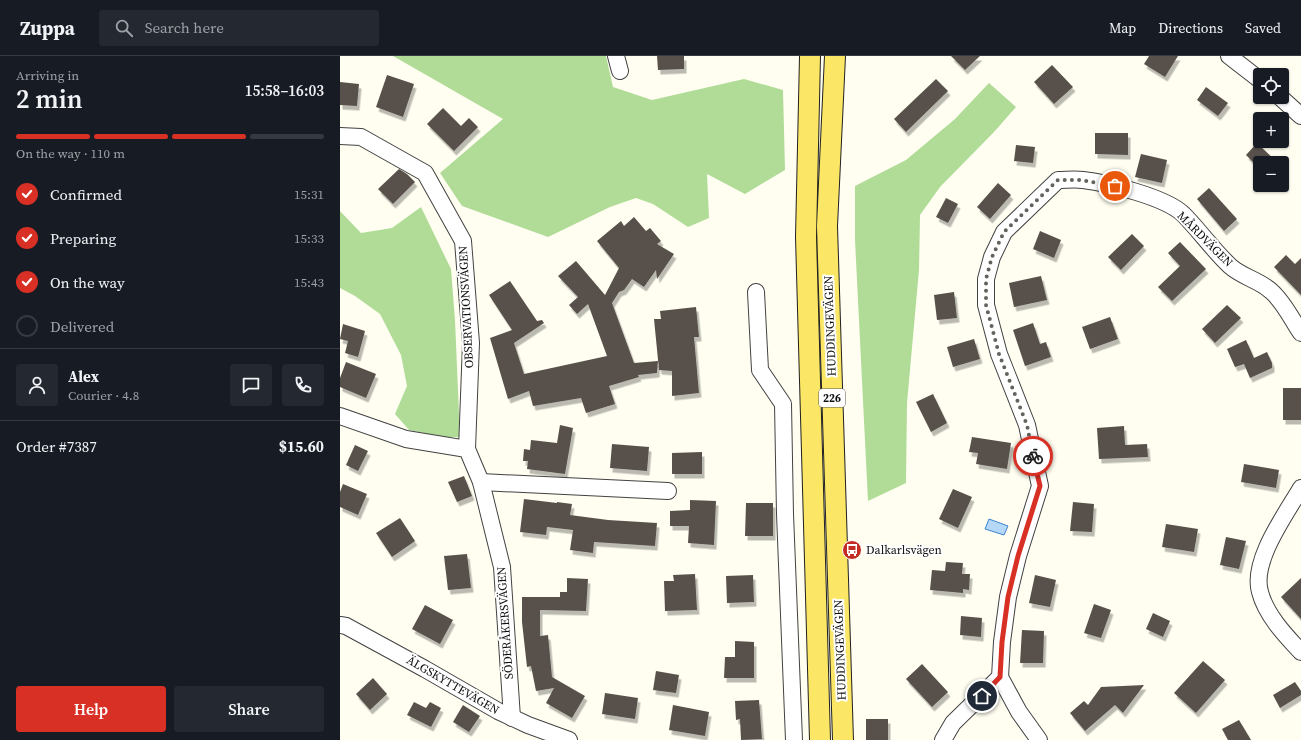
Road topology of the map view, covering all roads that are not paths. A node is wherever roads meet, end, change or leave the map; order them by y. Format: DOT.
graph roads {
  1 [pos="810,56"];
  2 [pos="835,56"];
  3 [pos="1229,56"];
  4 [pos="1253,75"];
  5 [pos="1288,104"];
  6 [pos="1301,116"];
  7 [pos="340,136"];
  8 [pos="756,292"];
  9 [pos="1301,333"];
  10 [pos="340,416"];
  11 [pos="467,449"];
  12 [pos="481,482"];
  13 [pos="1301,488"];
  14 [pos="668,491"];
  15 [pos="340,625"];
  16 [pos="1301,652"];
  17 [pos="1000,677"];
  18 [pos="512,718"];
  19 [pos="569,740"];
  20 [pos="794,740"];
  21 [pos="820,740"];
  22 [pos="843,740"];
  23 [pos="943,740"];
  24 [pos="1039,740"];
  1 -- 21 [label="main road, HUDDINGEVÄGEN / 226"];
  2 -- 22 [label="main road, HUDDINGEVÄGEN / 226"];
  3 -- 4 [label="street"];
  5 -- 6 [label="street"];
  7 -- 11 [label="street, OBSERVATIONSVÄGEN"];
  8 -- 20 [label="street"];
  9 -- 17 [label="street, MÅRDVÄGEN"];
  10 -- 11 [label="street"];
  11 -- 12 [label="street, SÖDERÅKERSVÄGEN"];
  12 -- 14 [label="street"];
  12 -- 18 [label="street, SÖDERÅKERSVÄGEN"];
  13 -- 16 [label="street"];
  15 -- 18 [label="street, ÄLGSKYTTEVÄGEN"];
  17 -- 23 [label="street"];
  17 -- 24 [label="street"];
  18 -- 19 [label="street, ÄLGSKYTTEVÄGEN"];
}
